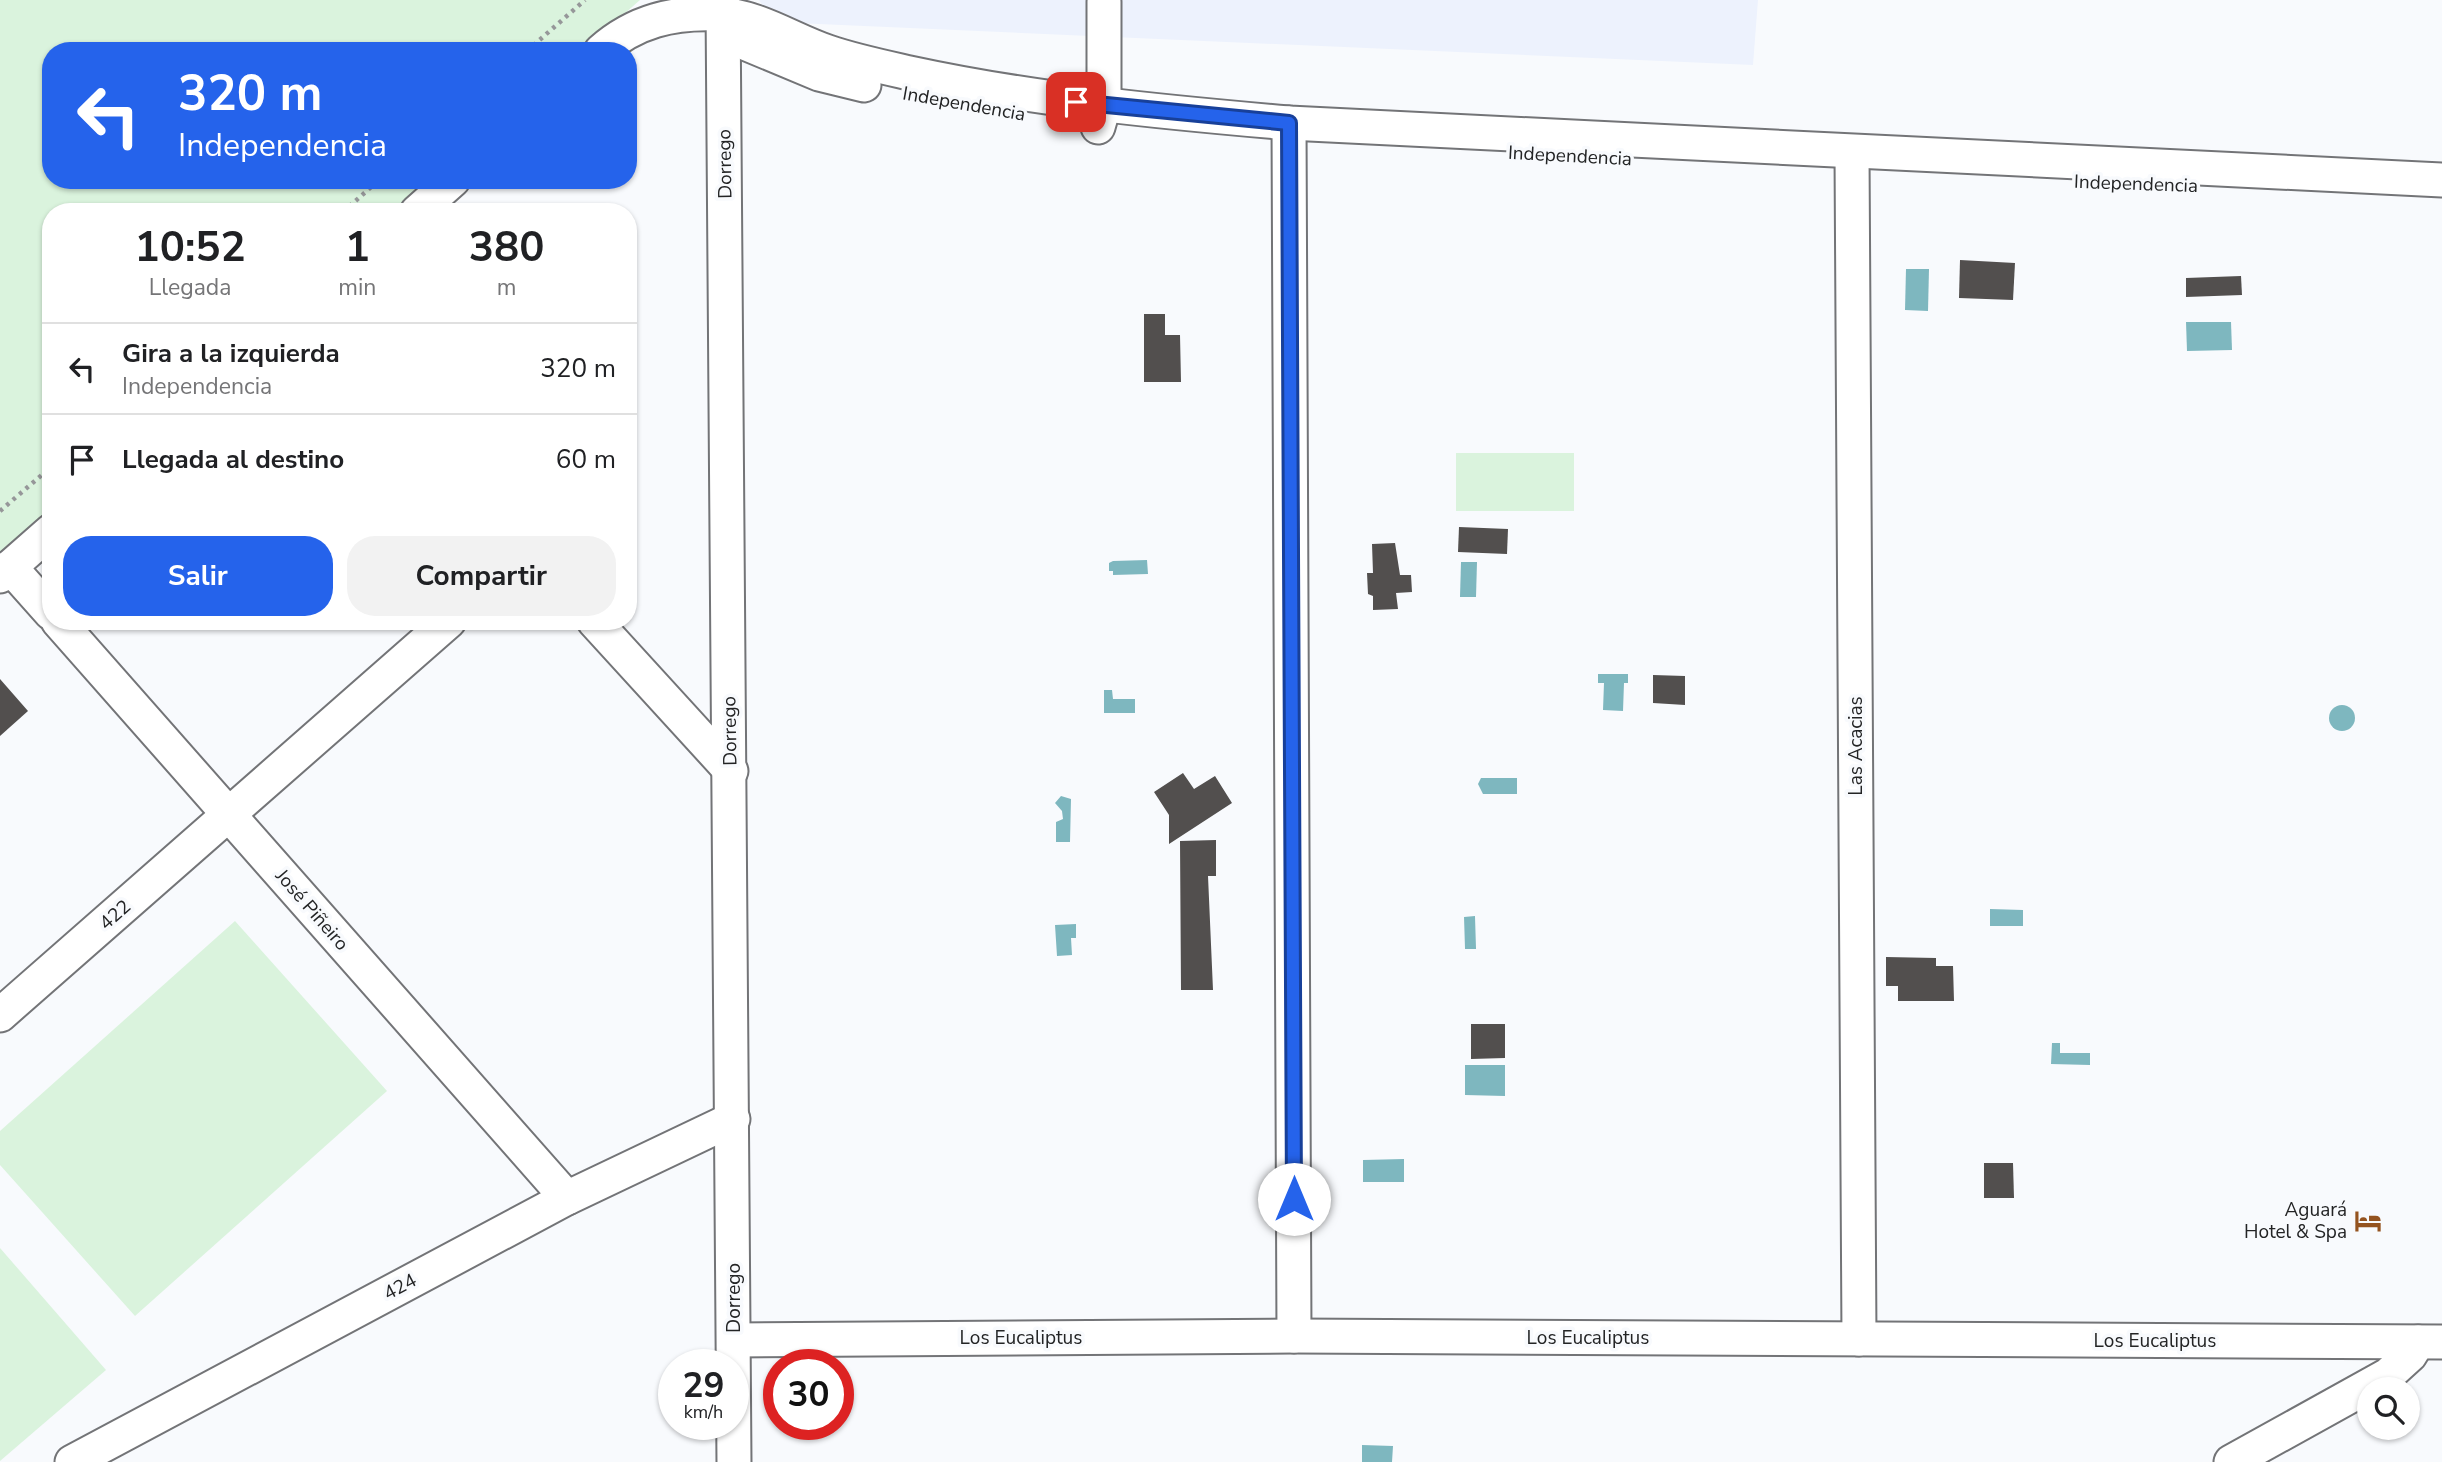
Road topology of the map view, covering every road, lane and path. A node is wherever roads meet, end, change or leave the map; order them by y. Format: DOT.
graph roads {
  1 [pos="585,0"];
  2 [pos="1104,2"];
  3 [pos="723,7"];
  4 [pos="537,42"];
  5 [pos="611,42"];
  6 [pos="1101,117"];
  7 [pos="1289,132"];
  8 [pos="1852,163"];
  9 [pos="2442,180"];
  10 [pos="369,189"];
  11 [pos="443,189"];
  12 [pos="2442,196"];
  13 [pos="353,203"];
  14 [pos="427,203"];
  15 [pos="42,475"];
  16 [pos="0,511"];
  17 [pos="42,539"];
  18 [pos="5,571"];
  19 [pos="42,605"];
  20 [pos="66,630"];
  21 [pos="439,630"];
  22 [pos="602,630"];
  23 [pos="731,771"];
  24 [pos="229,816"];
  25 [pos="0,1015"];
  26 [pos="733,1119"];
  27 [pos="567,1198"];
  28 [pos="1294,1336"];
  29 [pos="1859,1339"];
  30 [pos="734,1340"];
  31 [pos="2430,1342"];
  32 [pos="72,1462"];
  33 [pos="734,1462"];
  34 [pos="2231,1462"];
  1 -- 4 [label="path"];
  2 -- 6 [label="street"];
  3 -- 5 [label="street"];
  3 -- 6 [label="street, Independencia"];
  3 -- 23 [label="street, Dorrego"];
  6 -- 7 [label="street, Independencia"];
  7 -- 8 [label="street, Independencia"];
  7 -- 28 [label="street"];
  8 -- 9 [label="street, Independencia"];
  8 -- 12 [label="street, Independencia"];
  8 -- 29 [label="street, Las Acacias"];
  10 -- 13 [label="path"];
  11 -- 14 [label="street"];
  15 -- 16 [label="path"];
  17 -- 18 [label="street"];
  18 -- 19 [label="street"];
  20 -- 24 [label="street, José Piñeiro"];
  21 -- 24 [label="street, 422"];
  22 -- 23 [label="street"];
  23 -- 26 [label="street, Dorrego"];
  24 -- 25 [label="street, 422"];
  24 -- 27 [label="street, José Piñeiro"];
  26 -- 27 [label="street, 424"];
  26 -- 30 [label="street, Dorrego"];
  27 -- 32 [label="street, 424"];
  28 -- 29 [label="street, Los Eucaliptus"];
  28 -- 30 [label="street, Los Eucaliptus"];
  29 -- 31 [label="street, Los Eucaliptus"];
  30 -- 33 [label="street, Dorrego"];
  31 -- 34 [label="street"];
}
